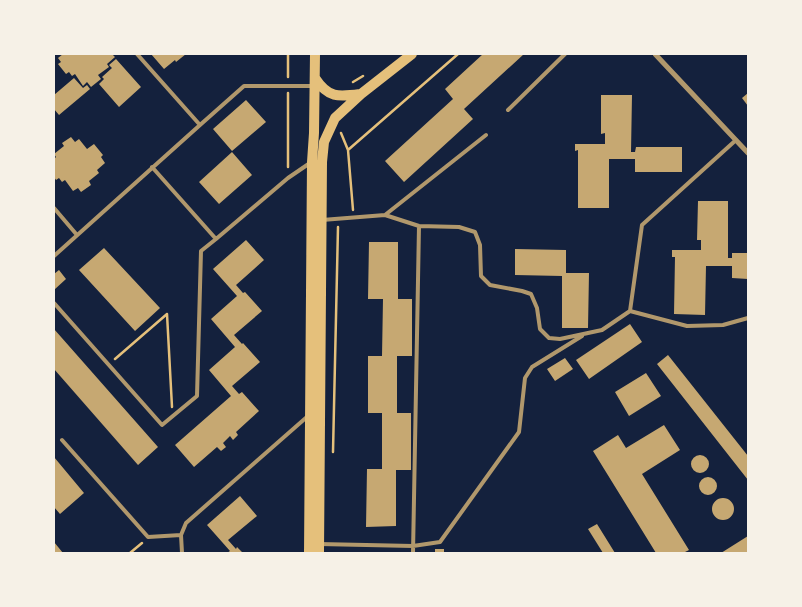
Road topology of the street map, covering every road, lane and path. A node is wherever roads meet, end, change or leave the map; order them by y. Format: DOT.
graph roads {
  1 [pos="137,54"];
  2 [pos="288,54"];
  3 [pos="315,54"];
  4 [pos="412,54"];
  5 [pos="458,54"];
  6 [pos="565,54"];
  7 [pos="655,54"];
  8 [pos="370,71"];
  9 [pos="315,81"];
  10 [pos="348,84"];
  11 [pos="288,85"];
  12 [pos="361,94"];
  13 [pos="508,110"];
  14 [pos="200,125"];
  15 [pos="486,135"];
  16 [pos="736,139"];
  17 [pos="748,153"];
  18 [pos="312,162"];
  19 [pos="152,168"];
  20 [pos="288,178"];
  21 [pos="54,208"];
  22 [pos="385,215"];
  23 [pos="354,217"];
  24 [pos="338,218"];
  25 [pos="322,220"];
  26 [pos="419,226"];
  27 [pos="77,235"];
  28 [pos="216,239"];
  29 [pos="54,256"];
  30 [pos="54,303"];
  31 [pos="630,311"];
  32 [pos="748,318"];
  33 [pos="586,333"];
  34 [pos="109,365"];
  35 [pos="310,415"];
  36 [pos="172,416"];
  37 [pos="62,440"];
  38 [pos="333,455"];
  39 [pos="181,535"];
  40 [pos="148,538"];
  41 [pos="413,546"];
  42 [pos="319,549"];
  43 [pos="130,553"];
  44 [pos="182,553"];
  45 [pos="309,553"];
  46 [pos="413,553"];
  1 -- 14 [label="lane"];
  2 -- 11 [label="path"];
  3 -- 9 [label="main road"];
  4 -- 12 [label="main road"];
  5 -- 23 [label="path"];
  6 -- 13 [label="lane"];
  7 -- 16 [label="street"];
  8 -- 10 [label="path"];
  9 -- 11 [label="lane"];
  9 -- 12 [label="main road"];
  9 -- 18 [label="main road"];
  11 -- 14 [label="lane"];
  11 -- 20 [label="path"];
  12 -- 25 [label="main road"];
  14 -- 19 [label="lane"];
  15 -- 22 [label="lane"];
  16 -- 17 [label="street"];
  16 -- 31 [label="lane"];
  18 -- 20 [label="lane"];
  18 -- 35 [label="main road"];
  19 -- 27 [label="lane"];
  19 -- 28 [label="lane"];
  20 -- 28 [label="lane"];
  21 -- 27 [label="lane"];
  22 -- 23 [label="lane"];
  22 -- 26 [label="lane"];
  23 -- 24 [label="lane"];
  24 -- 25 [label="lane"];
  24 -- 38 [label="path"];
  25 -- 42 [label="main road"];
  26 -- 33 [label="lane"];
  26 -- 41 [label="lane"];
  27 -- 29 [label="lane"];
  28 -- 36 [label="lane"];
  30 -- 34 [label="lane"];
  31 -- 32 [label="lane"];
  31 -- 33 [label="lane"];
  33 -- 41 [label="lane"];
  34 -- 36 [label="lane"];
  34 -- 36 [label="path"];
  35 -- 39 [label="lane"];
  35 -- 45 [label="main road"];
  37 -- 40 [label="lane"];
  39 -- 40 [label="lane"];
  39 -- 44 [label="lane"];
  40 -- 43 [label="path"];
  41 -- 42 [label="lane"];
  41 -- 46 [label="lane"];
}
